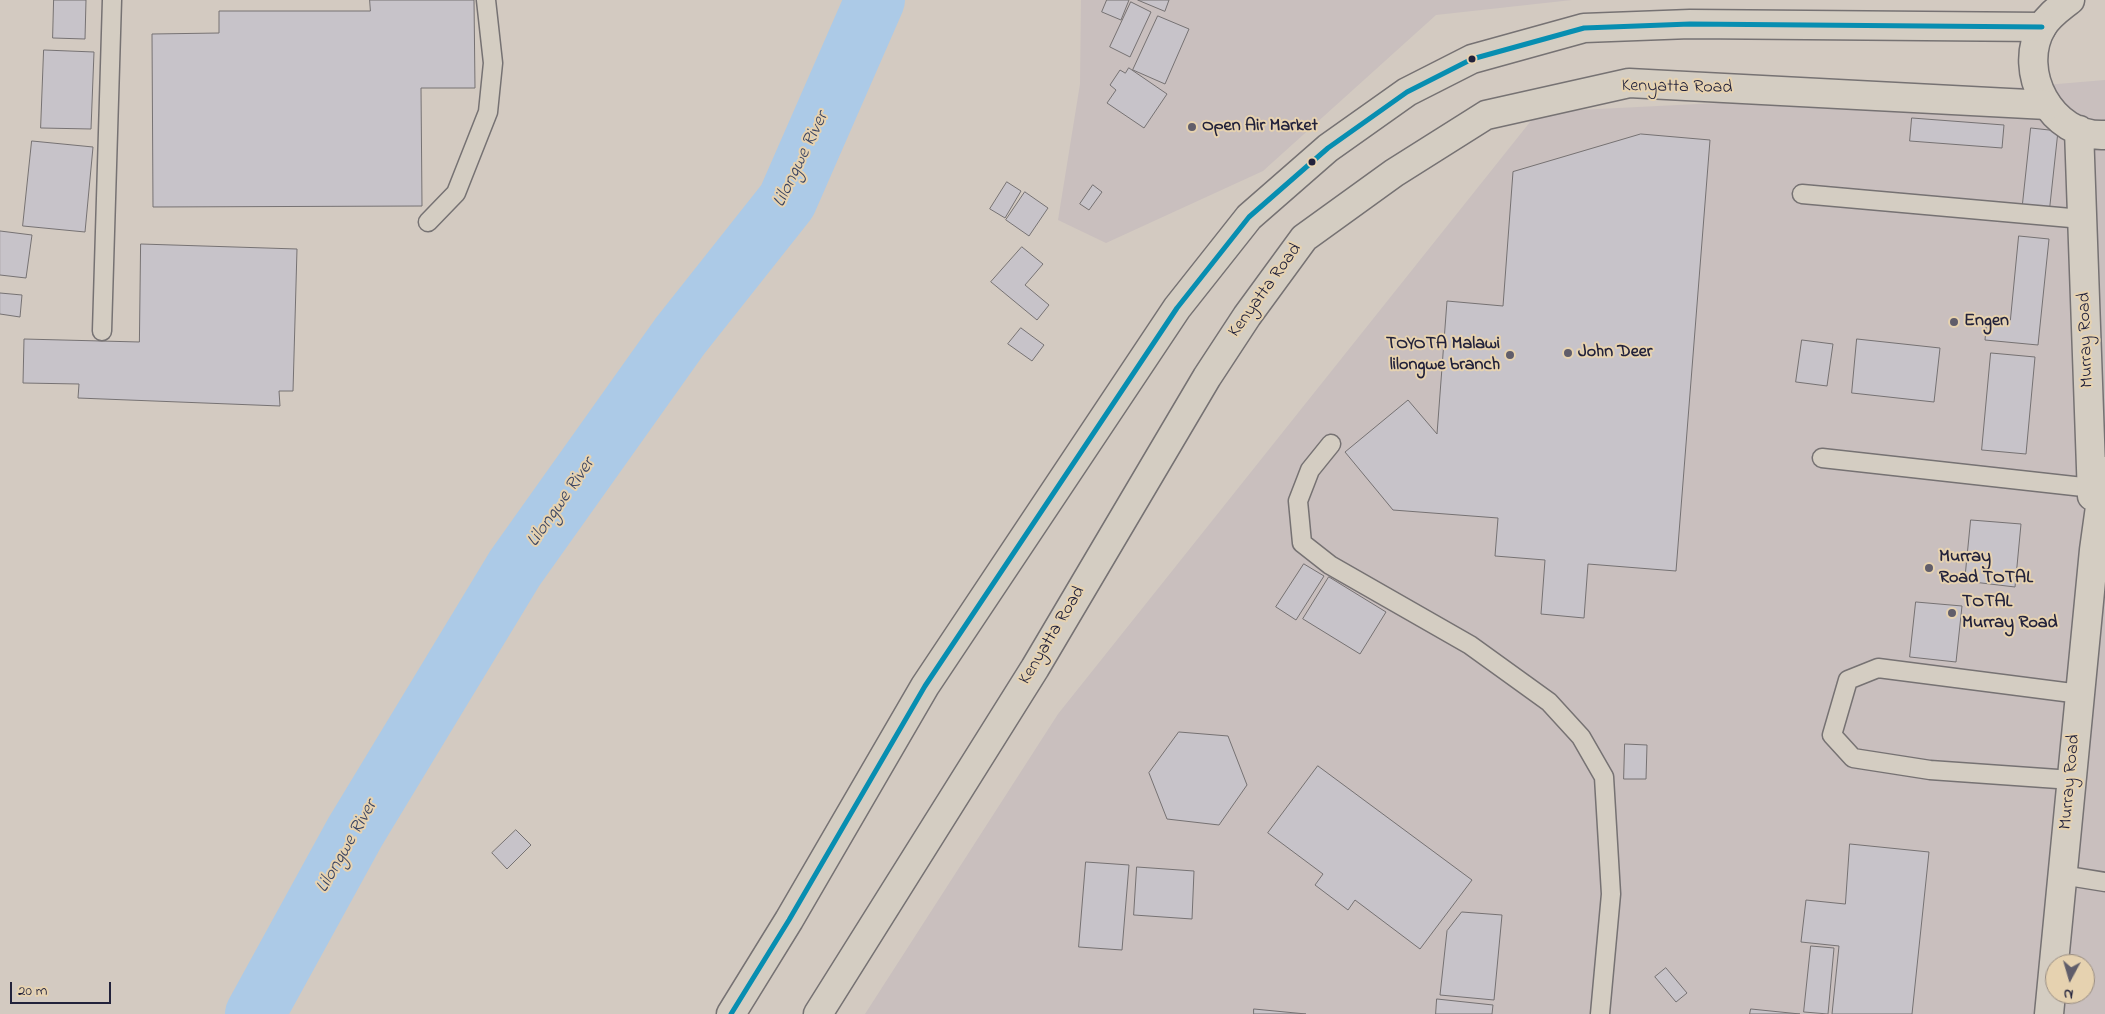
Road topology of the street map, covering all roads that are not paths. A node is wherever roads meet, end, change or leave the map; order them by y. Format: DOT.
graph roads {
  1 [pos="112,0"];
  2 [pos="486,0"];
  3 [pos="2070,0"];
  4 [pos="2042,27"];
  5 [pos="2047,105"];
  6 [pos="2092,132"];
  7 [pos="1802,194"];
  8 [pos="2082,219"];
  9 [pos="428,222"];
  10 [pos="102,331"];
  11 [pos="1331,444"];
  12 [pos="1822,458"];
  13 [pos="2098,480"];
  14 [pos="2080,694"];
  15 [pos="2072,780"];
  16 [pos="2062,875"];
  17 [pos="2105,882"];
  18 [pos="730,1014"];
  19 [pos="818,1014"];
  20 [pos="1600,1014"];
  21 [pos="2049,1014"];
  1 -- 10 [label="lane"];
  2 -- 9 [label="lane"];
  3 -- 4 [label="main road"];
  4 -- 5 [label="main road"];
  4 -- 18 [label="main road"];
  5 -- 6 [label="main road"];
  5 -- 19 [label="main road, Kenyatta Road"];
  6 -- 8 [label="main road, Murray Road"];
  7 -- 8 [label="lane"];
  8 -- 13 [label="main road, Murray Road"];
  11 -- 20 [label="lane"];
  12 -- 13 [label="lane"];
  13 -- 14 [label="main road, Murray Road"];
  14 -- 15 [label="main road, Murray Road"];
  14 -- 15 [label="lane"];
  15 -- 16 [label="main road, Murray Road"];
  16 -- 17 [label="lane"];
  16 -- 21 [label="main road, Murray Road"];
}
